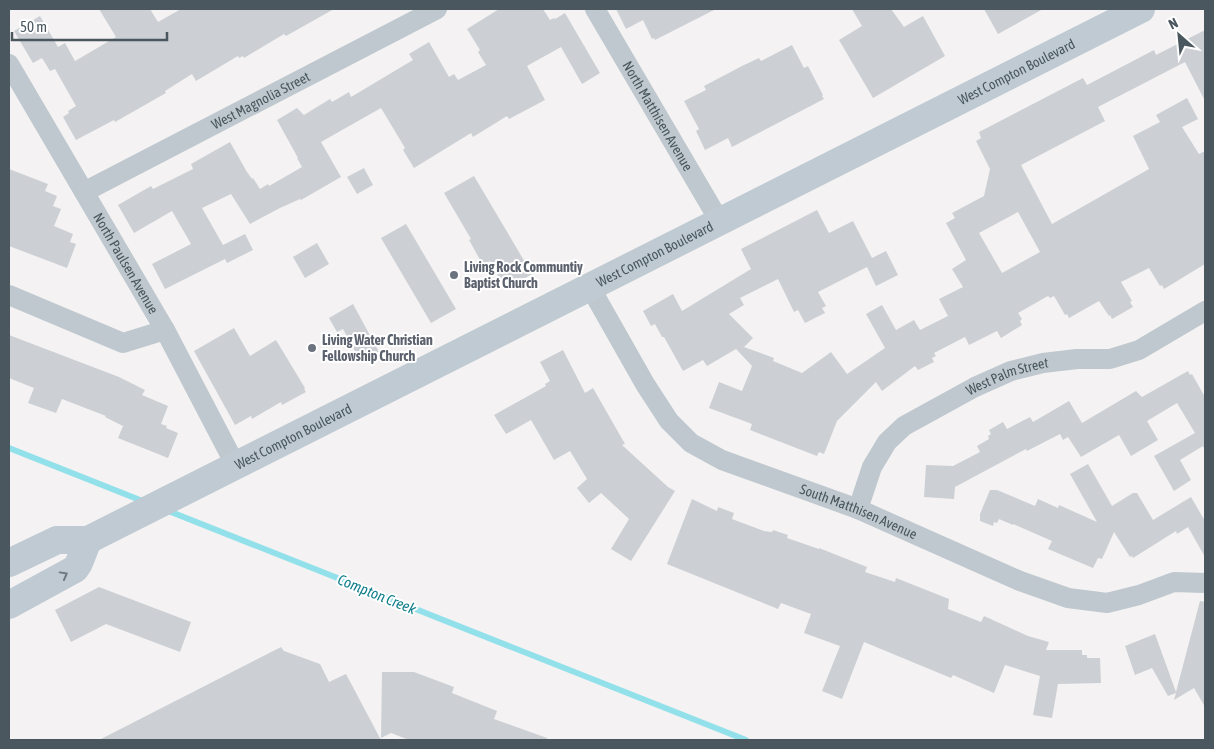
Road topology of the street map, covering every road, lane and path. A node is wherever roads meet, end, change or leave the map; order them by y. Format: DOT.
graph roads {
  1 [pos="437,9"];
  2 [pos="595,9"];
  3 [pos="1141,9"];
  4 [pos="9,64"];
  5 [pos="84,192"];
  6 [pos="720,222"];
  7 [pos="590,287"];
  8 [pos="9,295"];
  9 [pos="1205,311"];
  10 [pos="165,330"];
  11 [pos="236,466"];
  12 [pos="858,510"];
  13 [pos="88,540"];
  14 [pos="9,563"];
  15 [pos="1205,583"];
  16 [pos="9,605"];
  1 -- 5 [label="street, West Magnolia Street"];
  2 -- 6 [label="street, North Matthisen Avenue"];
  3 -- 6 [label="main road, West Compton Boulevard"];
  4 -- 5 [label="street, North Paulsen Avenue"];
  5 -- 10 [label="street, North Paulsen Avenue"];
  6 -- 7 [label="main road, West Compton Boulevard"];
  7 -- 11 [label="main road, West Compton Boulevard"];
  7 -- 12 [label="street, South Matthisen Avenue"];
  8 -- 10 [label="street"];
  9 -- 12 [label="street, West Palm Street"];
  10 -- 11 [label="street, North Paulsen Avenue"];
  11 -- 13 [label="main road, West Compton Boulevard"];
  12 -- 15 [label="street, South Matthisen Avenue"];
  13 -- 14 [label="main road, West Compton Boulevard"];
  16 -- 13 [label="main road, one-way"];
}
